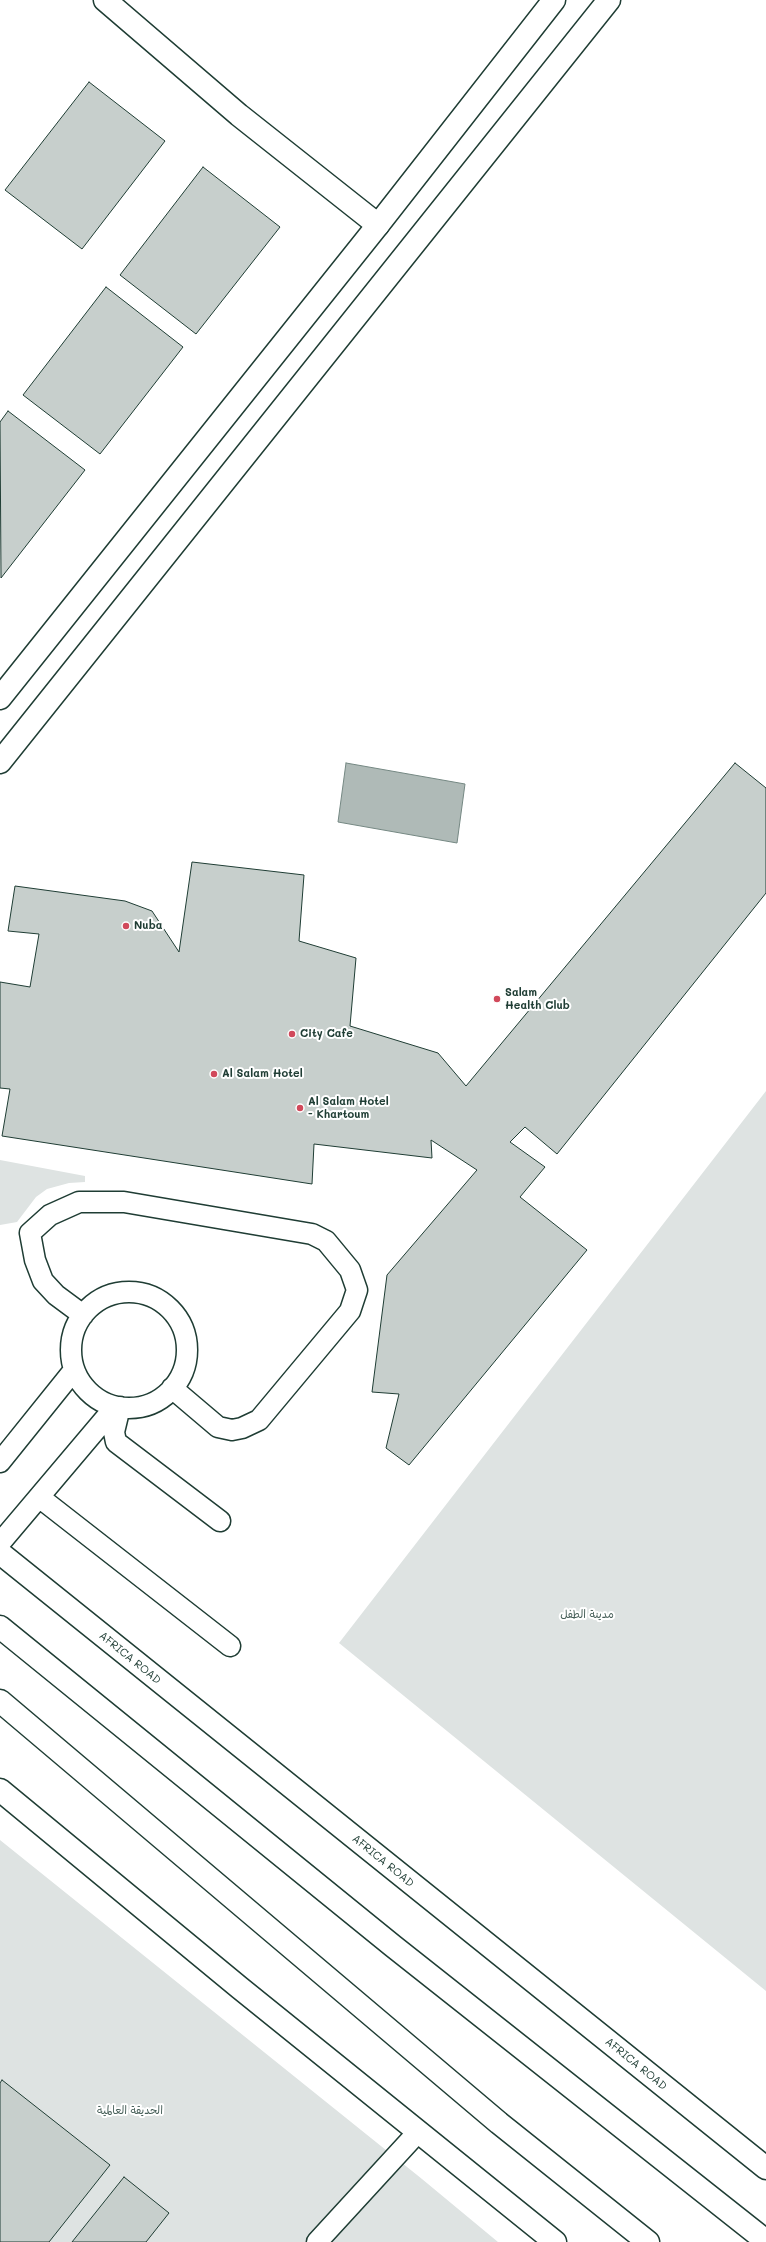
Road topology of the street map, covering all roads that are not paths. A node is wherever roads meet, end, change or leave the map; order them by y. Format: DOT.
graph roads {
  1 [pos="105,0"];
  2 [pos="554,0"];
  3 [pos="609,0"];
  4 [pos="378,225"];
  5 [pos="0,698"];
  6 [pos="0,762"];
  7 [pos="83,1315"];
  8 [pos="74,1370"];
  9 [pos="172,1388"];
  10 [pos="117,1407"];
  11 [pos="0,1462"];
  12 [pos="39,1497"];
  13 [pos="220,1521"];
  14 [pos="0,1543"];
  15 [pos="0,1553"];
  16 [pos="0,1627"];
  17 [pos="230,1646"];
  18 [pos="0,1701"];
  19 [pos="0,1790"];
  20 [pos="418,2132"];
  21 [pos="766,2168"];
  22 [pos="747,2225"];
  23 [pos="766,2236"];
  24 [pos="766,2241"];
  25 [pos="317,2242"];
  26 [pos="555,2242"];
  27 [pos="648,2242"];
  1 -- 4 [label="main road"];
  2 -- 4 [label="main road"];
  3 -- 6 [label="main road"];
  4 -- 5 [label="main road"];
  7 -- 8 [label="lane"];
  7 -- 9 [label="lane"];
  7 -- 9 [label="lane"];
  8 -- 10 [label="lane"];
  8 -- 11 [label="lane"];
  9 -- 10 [label="lane"];
  10 -- 12 [label="lane"];
  10 -- 13 [label="lane"];
  12 -- 14 [label="lane"];
  12 -- 17 [label="lane"];
  15 -- 21 [label="main road, AFRICA ROAD"];
  16 -- 22 [label="main road"];
  18 -- 27 [label="main road"];
  19 -- 20 [label="main road"];
  20 -- 25 [label="lane"];
  20 -- 26 [label="main road"];
  22 -- 23 [label="main road"];
  22 -- 24 [label="main road"];
}
